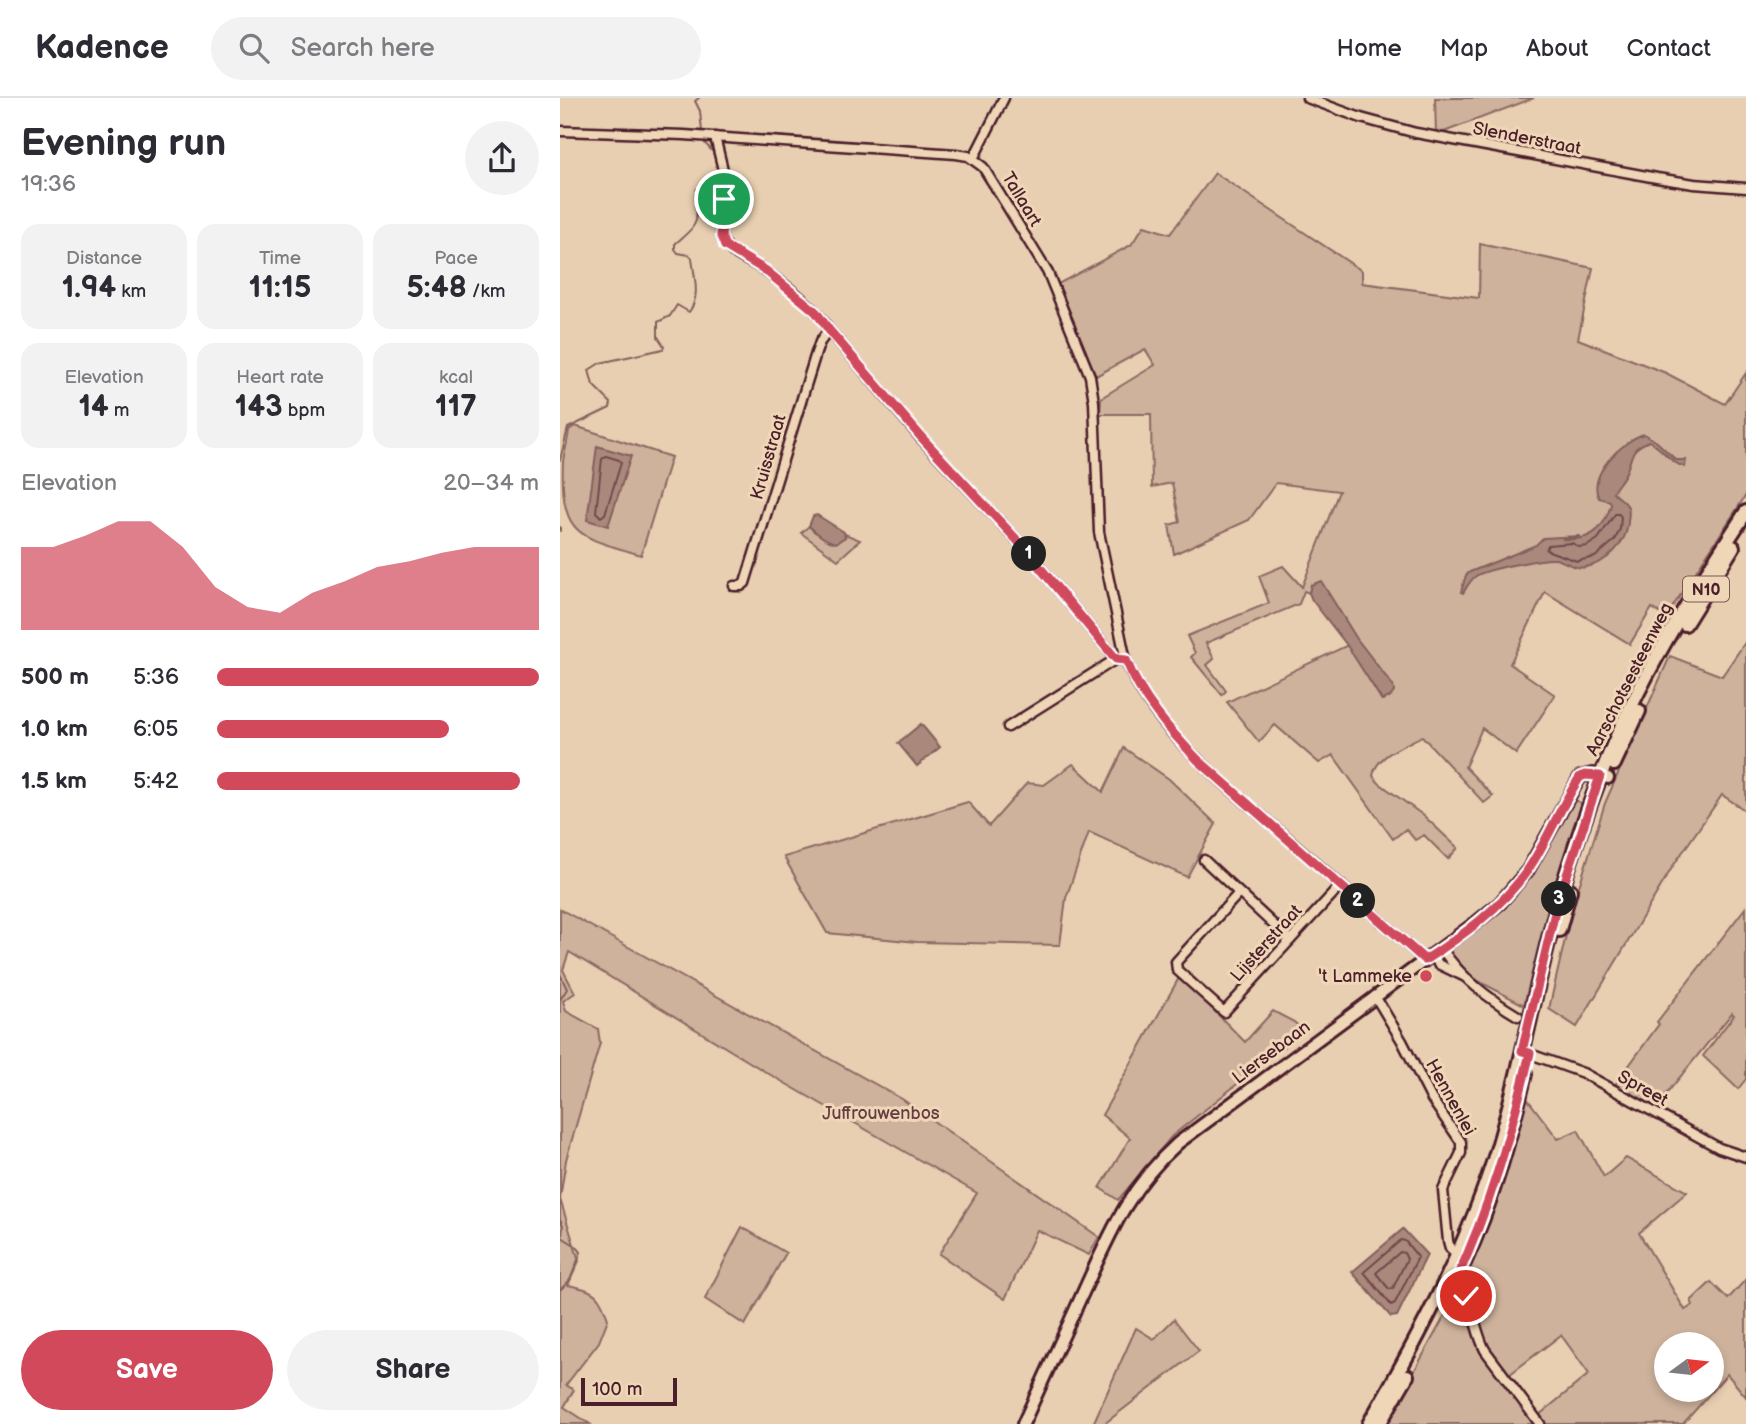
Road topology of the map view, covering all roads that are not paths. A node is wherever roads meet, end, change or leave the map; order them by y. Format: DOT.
graph roads {
  1 [pos="1004,98"];
  2 [pos="1307,98"];
  3 [pos="560,131"];
  4 [pos="715,137"];
  5 [pos="973,159"];
  6 [pos="1746,188"];
  7 [pos="829,330"];
  8 [pos="1746,512"];
  9 [pos="1746,526"];
  10 [pos="734,586"];
  11 [pos="1121,660"];
  12 [pos="1629,722"];
  13 [pos="1007,727"];
  14 [pos="1604,777"];
  15 [pos="1204,860"];
  16 [pos="1341,885"];
  17 [pos="1239,893"];
  18 [pos="1290,940"];
  19 [pos="1434,954"];
  20 [pos="1375,996"];
  21 [pos="1518,1016"];
  22 [pos="1526,1052"];
  23 [pos="1746,1157"];
  24 [pos="1459,1256"];
  25 [pos="1455,1282"];
  26 [pos="1023,1424"];
  27 [pos="1369,1424"];
  28 [pos="1379,1424"];
  29 [pos="1540,1424"];
  1 -- 5 [label="street"];
  2 -- 6 [label="street, Slenderstraat"];
  3 -- 4 [label="street"];
  4 -- 5 [label="street"];
  4 -- 7 [label="street"];
  5 -- 11 [label="street, Tallaart"];
  7 -- 10 [label="street, Kruisstraat"];
  7 -- 11 [label="street"];
  8 -- 12 [label="main road, Aarschotsesteenweg / N10"];
  9 -- 12 [label="main road, Aarschotsesteenweg / N10"];
  11 -- 13 [label="street"];
  11 -- 16 [label="street"];
  12 -- 14 [label="main road, Aarschotsesteenweg / N10"];
  14 -- 19 [label="street, Liersebaan"];
  14 -- 22 [label="main road, Aarschotsesteenweg / N10"];
  15 -- 17 [label="street"];
  16 -- 18 [label="street, Lijsterstraat"];
  16 -- 19 [label="street"];
  17 -- 18 [label="street"];
  17 -- 18 [label="street, Lijsterstraat"];
  19 -- 20 [label="street, Liersebaan"];
  19 -- 21 [label="street"];
  20 -- 24 [label="street, Hennenlei"];
  20 -- 26 [label="street, Liersebaan"];
  22 -- 23 [label="street, Spreet"];
  22 -- 24 [label="main road, Aarschotsesteenweg / N10"];
  22 -- 25 [label="main road, Aarschotsesteenweg / N10"];
  24 -- 27 [label="main road, Aarschotsesteenweg / N10"];
  25 -- 28 [label="main road, Aarschotsesteenweg / N10"];
  25 -- 29 [label="street"];
}
